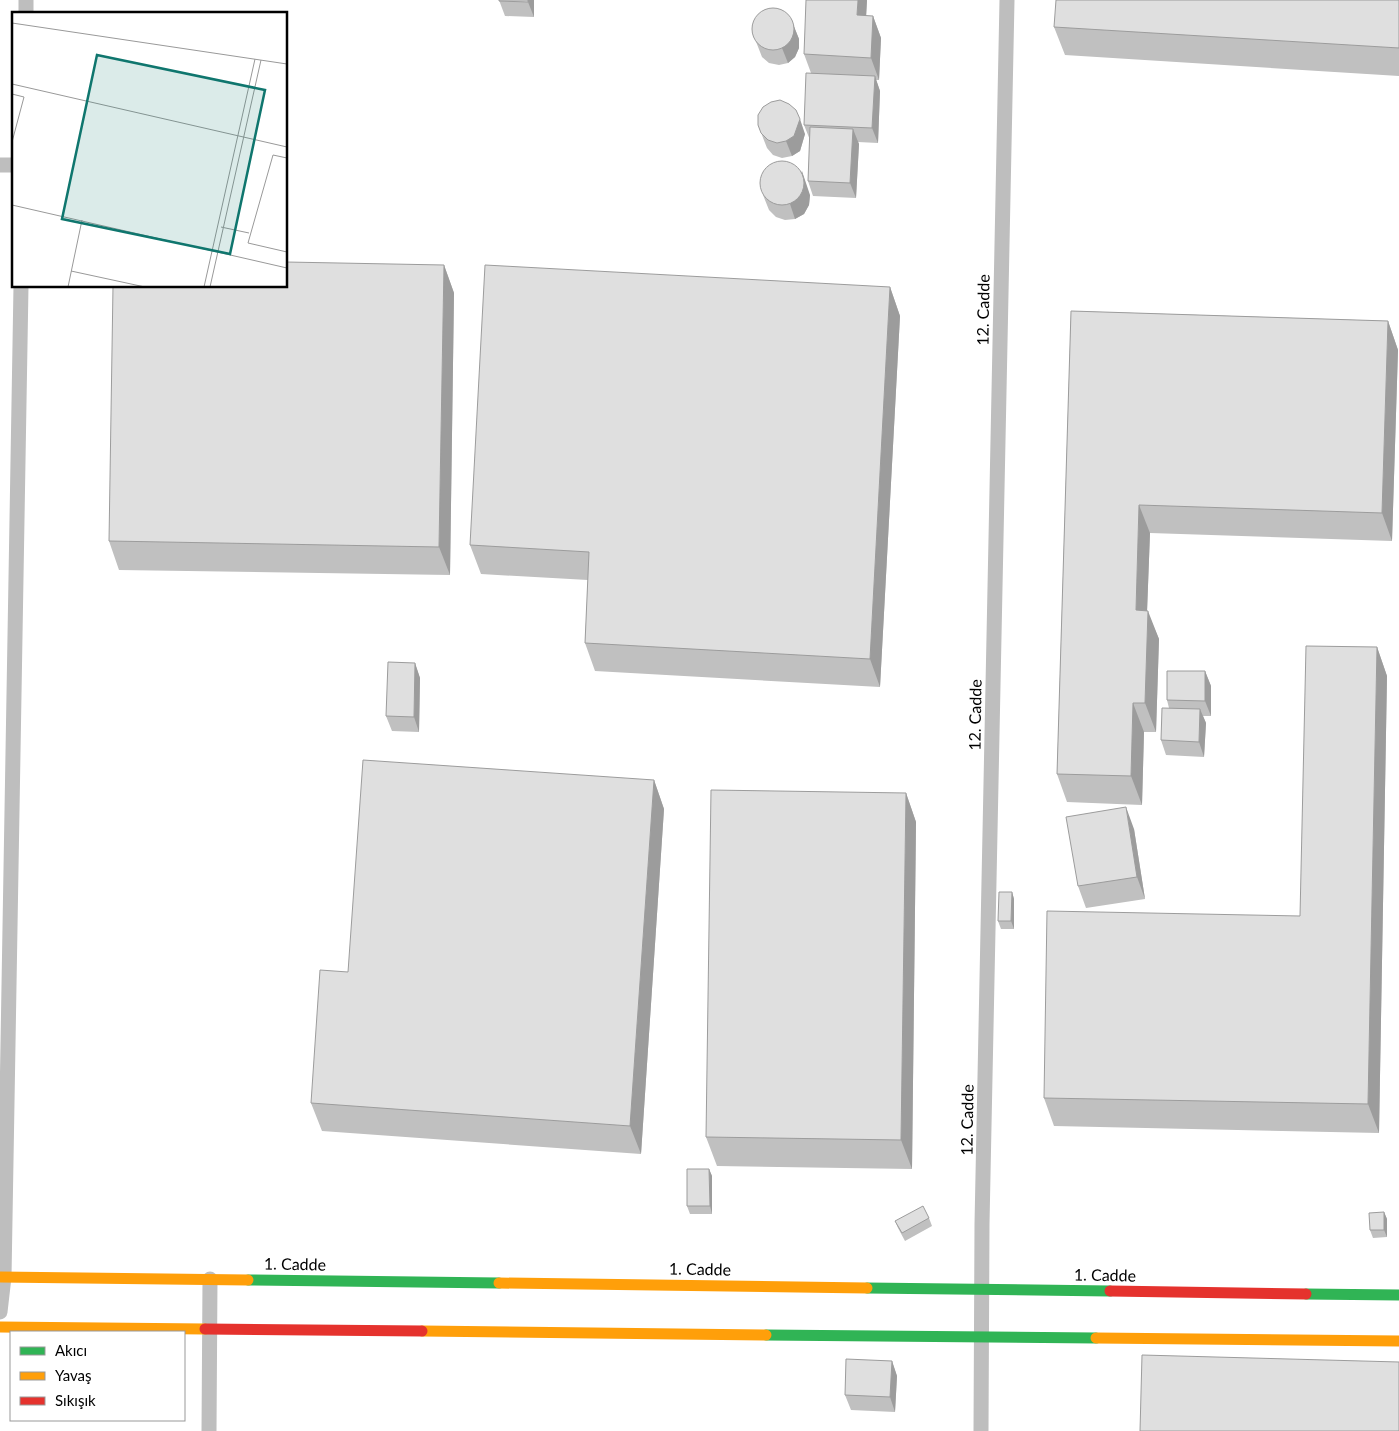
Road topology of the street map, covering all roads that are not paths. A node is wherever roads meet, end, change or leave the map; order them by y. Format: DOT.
graph roads {
  1 [pos="1007,0"];
  2 [pos="21,288"];
  3 [pos="2,1277"];
  4 [pos="210,1279"];
  5 [pos="982,1289"];
  6 [pos="1399,1295"];
  7 [pos="0,1312"];
  8 [pos="0,1327"];
  9 [pos="211,1329"];
  10 [pos="981,1335"];
  11 [pos="1399,1341"];
  12 [pos="208,1431"];
  13 [pos="981,1431"];
  1 -- 5 [label="lane, 12. Cadde"];
  2 -- 3 [label="lane"];
  3 -- 4 [label="street, 1. Cadde"];
  3 -- 7 [label="lane"];
  4 -- 5 [label="street, 1. Cadde"];
  4 -- 9 [label="lane"];
  5 -- 6 [label="street, 1. Cadde"];
  5 -- 10 [label="lane, 12. Cadde"];
  8 -- 9 [label="street"];
  9 -- 10 [label="street"];
  9 -- 12 [label="lane"];
  10 -- 11 [label="street"];
  10 -- 13 [label="lane, 12. Cadde"];
}
